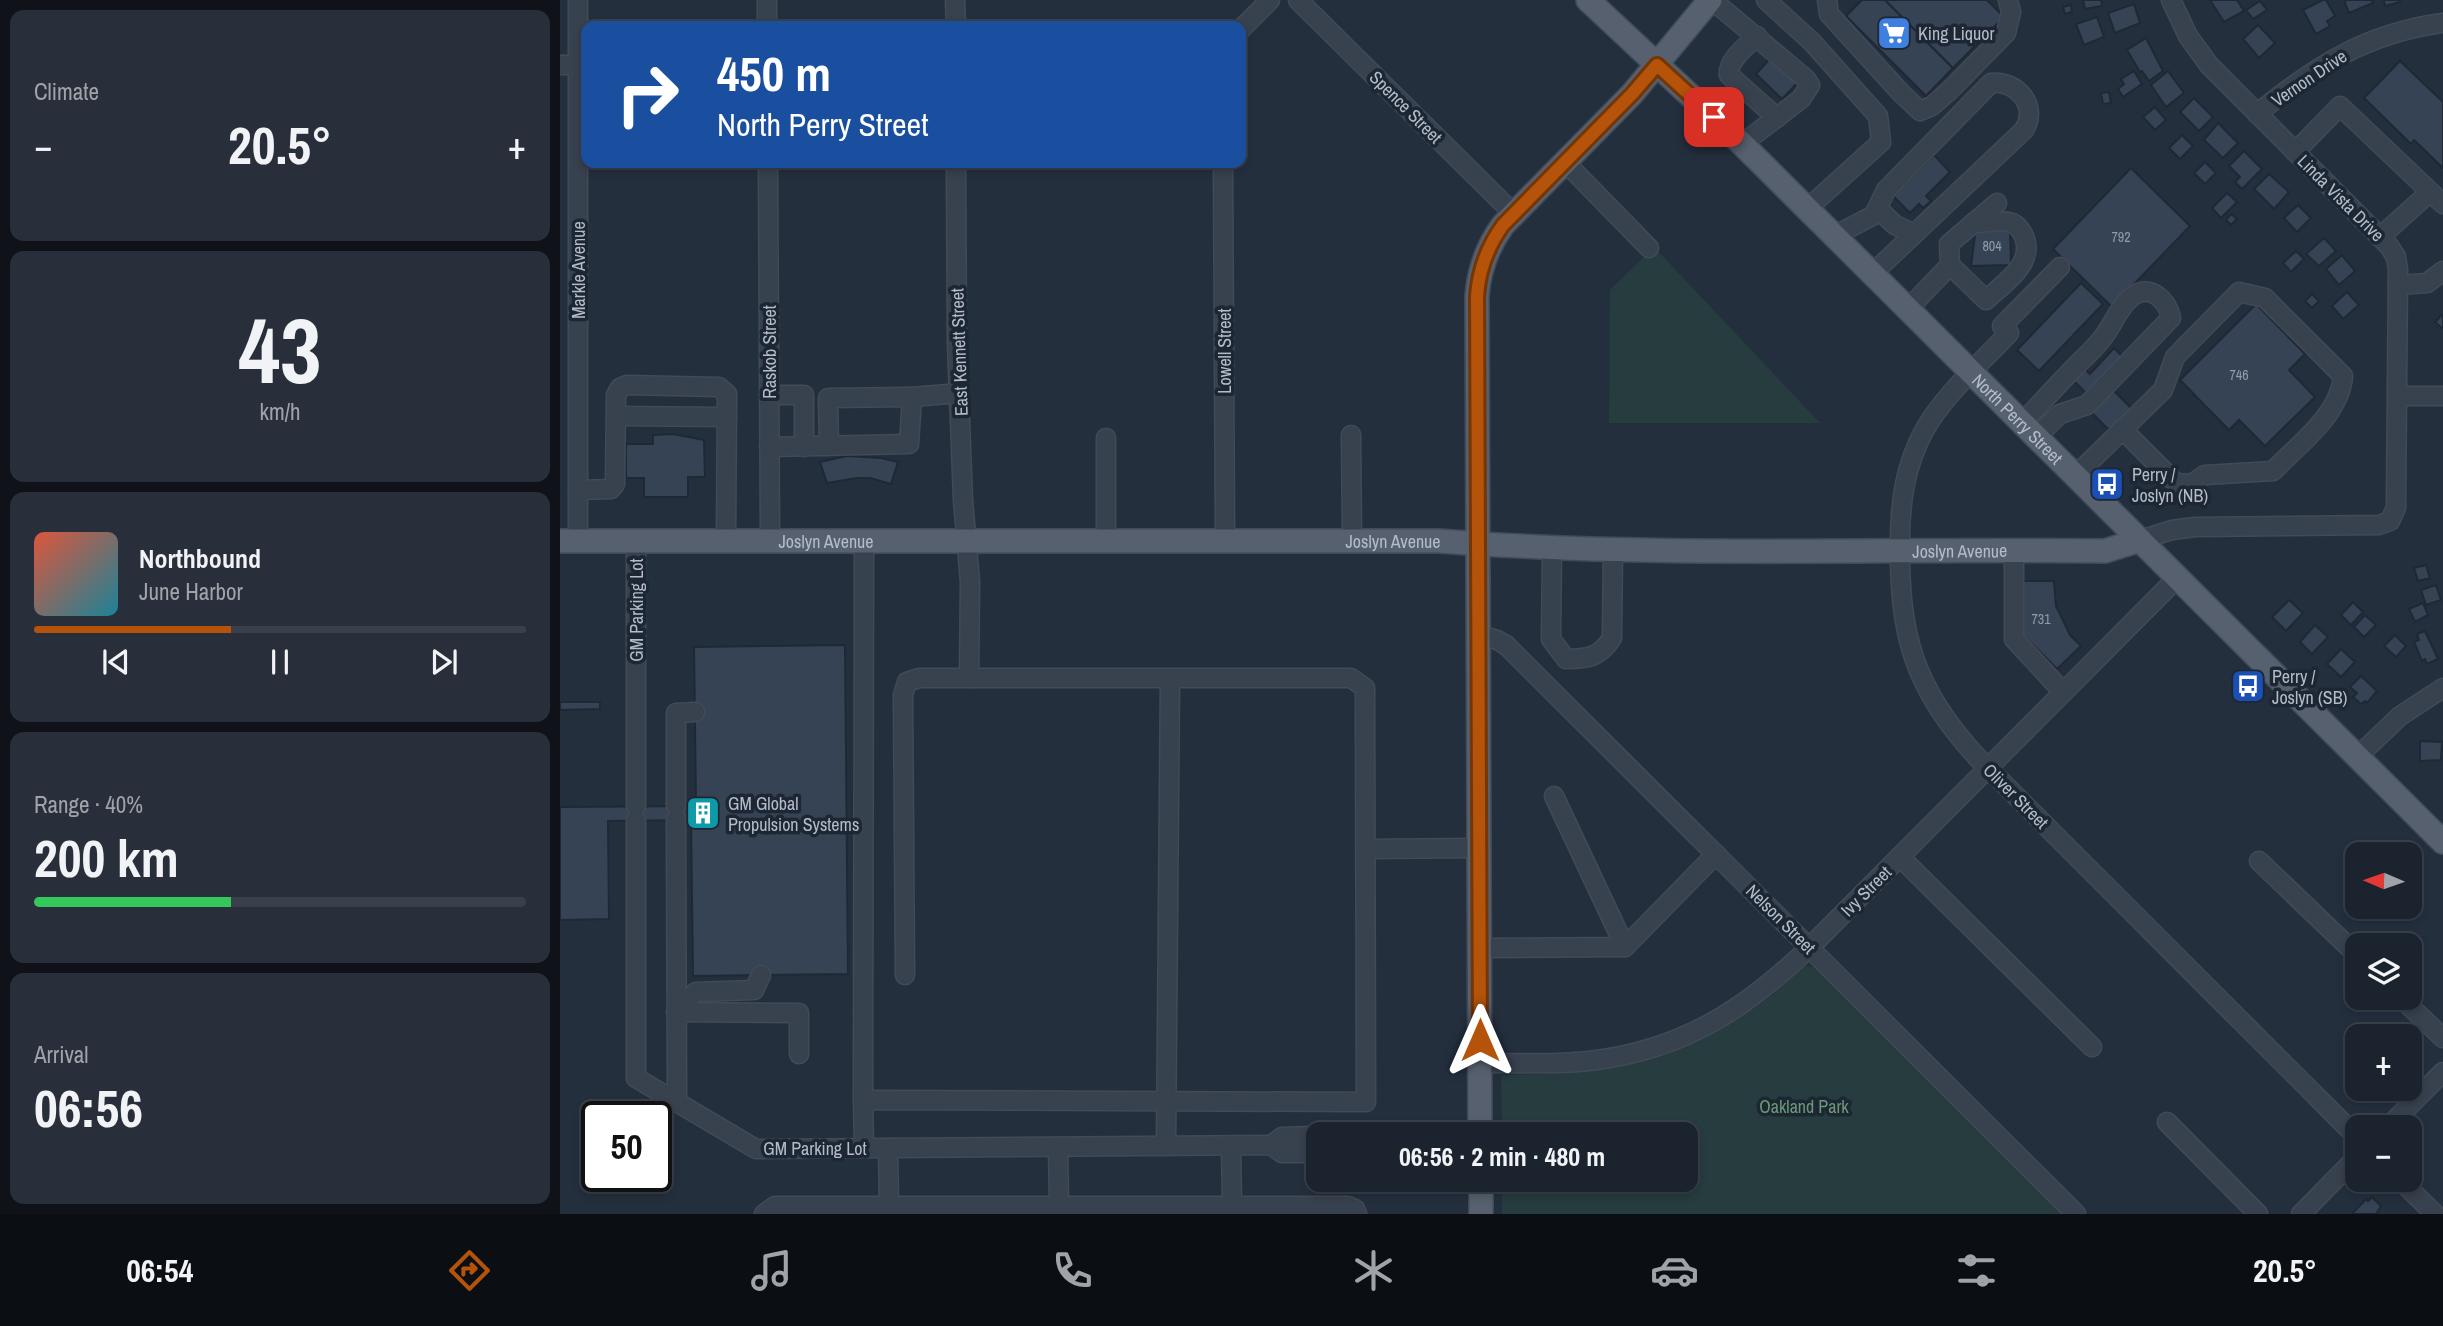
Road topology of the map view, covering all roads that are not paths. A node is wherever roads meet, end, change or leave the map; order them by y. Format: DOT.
graph roads {
  1 [pos="578,0"];
  2 [pos="767,0"];
  3 [pos="956,0"];
  4 [pos="1270,0"];
  5 [pos="1298,0"];
  6 [pos="1588,0"];
  7 [pos="1711,0"];
  8 [pos="1766,0"];
  9 [pos="1827,0"];
  10 [pos="2008,0"];
  11 [pos="2171,0"];
  12 [pos="767,21"];
  13 [pos="956,21"];
  14 [pos="2443,23"];
  15 [pos="1246,24"];
  16 [pos="1757,36"];
  17 [pos="575,65"];
  18 [pos="1657,65"];
  19 [pos="1901,93"];
  20 [pos="2257,114"];
  21 [pos="1878,116"];
  22 [pos="1777,118"];
  23 [pos="1742,144"];
  24 [pos="2295,152"];
  25 [pos="1565,162"];
  26 [pos="768,168"];
  27 [pos="956,168"];
  28 [pos="1223,168"];
  29 [pos="2436,198"];
  30 [pos="1997,202"];
  31 [pos="1807,209"];
  32 [pos="1878,209"];
  33 [pos="1514,214"];
  34 [pos="1973,223"];
  35 [pos="1914,234"];
  36 [pos="1834,236"];
  37 [pos="2380,237"];
  38 [pos="1649,248"];
  39 [pos="1951,265"];
  40 [pos="2060,267"];
  41 [pos="2443,271"];
  42 [pos="1872,274"];
  43 [pos="2398,285"];
  44 [pos="1908,309"];
  45 [pos="1971,373"];
  46 [pos="960,393"];
  47 [pos="769,395"];
  48 [pos="2397,396"];
  49 [pos="2443,396"];
  50 [pos="912,397"];
  51 [pos="617,416"];
  52 [pos="727,417"];
  53 [pos="2122,429"];
  54 [pos="2029,430"];
  55 [pos="1351,435"];
  56 [pos="1106,438"];
  57 [pos="829,446"];
  58 [pos="769,447"];
  59 [pos="804,447"];
  60 [pos="2075,476"];
  61 [pos="578,490"];
  62 [pos="2390,521"];
  63 [pos="770,540"];
  64 [pos="864,540"];
  65 [pos="967,540"];
  66 [pos="1106,540"];
  67 [pos="1225,540"];
  68 [pos="1352,540"];
  69 [pos="2140,540"];
  70 [pos="569,541"];
  71 [pos="636,541"];
  72 [pos="726,541"];
  73 [pos="1478,544"];
  74 [pos="1552,547"];
  75 [pos="1613,549"];
  76 [pos="1900,550"];
  77 [pos="2014,550"];
  78 [pos="2177,578"];
  79 [pos="1478,634"];
  80 [pos="969,678"];
  81 [pos="1170,679"];
  82 [pos="2443,688"];
  83 [pos="2063,692"];
  84 [pos="695,712"];
  85 [pos="2357,757"];
  86 [pos="1988,768"];
  87 [pos="1554,796"];
  88 [pos="2443,842"];
  89 [pos="1479,848"];
  90 [pos="1366,849"];
  91 [pos="1716,854"];
  92 [pos="1900,857"];
  93 [pos="2259,861"];
  94 [pos="2345,943"];
  95 [pos="1625,947"];
  96 [pos="1810,947"];
  97 [pos="1479,948"];
  98 [pos="761,975"];
  99 [pos="905,975"];
  100 [pos="677,1009"];
  101 [pos="2414,1010"];
  102 [pos="2443,1038"];
  103 [pos="2092,1047"];
  104 [pos="799,1054"];
  105 [pos="1480,1063"];
  106 [pos="2443,1072"];
  107 [pos="863,1100"];
  108 [pos="1166,1100"];
  109 [pos="677,1102"];
  110 [pos="2400,1115"];
  111 [pos="1480,1122"];
  112 [pos="2167,1122"];
  113 [pos="2345,1125"];
  114 [pos="1306,1136"];
  115 [pos="1271,1145"];
  116 [pos="1166,1146"];
  117 [pos="1231,1146"];
  118 [pos="1058,1147"];
  119 [pos="864,1148"];
  120 [pos="888,1148"];
  121 [pos="1306,1153"];
  122 [pos="2345,1169"];
  123 [pos="1480,1192"];
  124 [pos="2412,1192"];
  125 [pos="1059,1205"];
  126 [pos="1231,1205"];
  127 [pos="889,1206"];
  128 [pos="764,1214"];
  129 [pos="1357,1214"];
  130 [pos="1481,1214"];
  131 [pos="2076,1214"];
  132 [pos="2258,1214"];
  133 [pos="2301,1214"];
  134 [pos="2435,1214"];
  1 -- 17 [label="street, Markle Avenue"];
  2 -- 12 [label="street"];
  3 -- 13 [label="street"];
  4 -- 15 [label="street"];
  5 -- 33 [label="street, Spence Street"];
  6 -- 18 [label="main road, North Perry Street"];
  7 -- 16 [label="street"];
  7 -- 18 [label="main road"];
  8 -- 21 [label="street"];
  9 -- 19 [label="street"];
  10 -- 19 [label="street"];
  11 -- 20 [label="street, Linda Vista Drive"];
  14 -- 20 [label="street, Vernon Drive"];
  16 -- 22 [label="street"];
  16 -- 22 [label="street"];
  17 -- 61 [label="street, Markle Avenue"];
  18 -- 23 [label="main road, North Perry Street"];
  18 -- 25 [label="main road"];
  19 -- 21 [label="street"];
  20 -- 24 [label="street, Linda Vista Drive"];
  21 -- 31 [label="street"];
  22 -- 23 [label="street"];
  23 -- 31 [label="main road, North Perry Street"];
  24 -- 29 [label="street"];
  24 -- 37 [label="street, Linda Vista Drive"];
  25 -- 33 [label="main road"];
  25 -- 38 [label="street"];
  26 -- 47 [label="street, Raskob Street"];
  27 -- 46 [label="street, East Kennett Street"];
  28 -- 67 [label="street, Lowell Street"];
  29 -- 37 [label="street"];
  30 -- 34 [label="street"];
  31 -- 36 [label="main road, North Perry Street"];
  32 -- 35 [label="street"];
  32 -- 35 [label="street"];
  32 -- 36 [label="street"];
  33 -- 73 [label="main road"];
  34 -- 39 [label="street"];
  34 -- 39 [label="street"];
  35 -- 42 [label="street"];
  36 -- 42 [label="main road, North Perry Street"];
  37 -- 43 [label="street, Linda Vista Drive"];
  39 -- 44 [label="street"];
  40 -- 45 [label="street, Oliver Street"];
  41 -- 43 [label="street"];
  42 -- 44 [label="main road, North Perry Street"];
  43 -- 48 [label="street, Linda Vista Drive"];
  44 -- 45 [label="main road, North Perry Street"];
  45 -- 54 [label="main road, North Perry Street"];
  45 -- 76 [label="street, Oliver Street"];
  46 -- 50 [label="street"];
  46 -- 65 [label="street, East Kennett Street"];
  47 -- 58 [label="street, Raskob Street"];
  47 -- 59 [label="street"];
  48 -- 49 [label="street"];
  48 -- 62 [label="street, Linda Vista Drive"];
  50 -- 57 [label="street"];
  50 -- 57 [label="street"];
  51 -- 52 [label="street"];
  51 -- 52 [label="street"];
  51 -- 61 [label="street"];
  52 -- 72 [label="street"];
  53 -- 53 [label="street"];
  53 -- 60 [label="street"];
  54 -- 54 [label="street"];
  54 -- 60 [label="main road, North Perry Street"];
  55 -- 68 [label="street"];
  56 -- 66 [label="street"];
  57 -- 59 [label="street"];
  58 -- 59 [label="street"];
  58 -- 63 [label="street, Raskob Street"];
  60 -- 69 [label="main road, North Perry Street"];
  61 -- 70 [label="street, Markle Avenue"];
  62 -- 69 [label="street, Joslyn Avenue"];
  63 -- 64 [label="main road, Joslyn Avenue"];
  63 -- 72 [label="main road, Joslyn Avenue"];
  64 -- 65 [label="main road, Joslyn Avenue"];
  64 -- 107 [label="street"];
  65 -- 66 [label="main road, Joslyn Avenue"];
  65 -- 80 [label="street, East Kennett Street"];
  66 -- 67 [label="main road, Joslyn Avenue"];
  67 -- 68 [label="main road, Joslyn Avenue"];
  68 -- 73 [label="main road, Joslyn Avenue"];
  69 -- 77 [label="main road, Joslyn Avenue"];
  69 -- 78 [label="main road, North Perry Street"];
  70 -- 71 [label="main road, Joslyn Avenue"];
  71 -- 72 [label="main road, Joslyn Avenue"];
  71 -- 109 [label="street, GM Parking Lot"];
  73 -- 74 [label="main road, Joslyn Avenue"];
  73 -- 79 [label="main road"];
  74 -- 75 [label="main road, Joslyn Avenue"];
  74 -- 75 [label="street"];
  75 -- 76 [label="main road, Joslyn Avenue"];
  76 -- 77 [label="main road, Joslyn Avenue"];
  76 -- 86 [label="street, Oliver Street"];
  77 -- 83 [label="street"];
  78 -- 83 [label="street, Ivy Street"];
  78 -- 85 [label="main road, North Perry Street"];
  79 -- 89 [label="main road"];
  79 -- 91 [label="street, Nelson Street"];
  80 -- 81 [label="street"];
  80 -- 99 [label="street"];
  81 -- 90 [label="street"];
  81 -- 108 [label="street"];
  82 -- 85 [label="street"];
  83 -- 86 [label="street, Ivy Street"];
  84 -- 100 [label="street"];
  85 -- 88 [label="main road, North Perry Street"];
  86 -- 92 [label="street, Ivy Street"];
  86 -- 113 [label="street, Oliver Street"];
  87 -- 95 [label="street"];
  89 -- 90 [label="street"];
  89 -- 97 [label="main road"];
  90 -- 108 [label="street"];
  91 -- 95 [label="street"];
  91 -- 96 [label="street, Nelson Street"];
  92 -- 96 [label="street, Ivy Street"];
  92 -- 103 [label="street"];
  93 -- 94 [label="street"];
  95 -- 97 [label="street"];
  96 -- 105 [label="street, Ivy Street"];
  96 -- 131 [label="street, Nelson Street"];
  97 -- 105 [label="main road"];
  98 -- 100 [label="street"];
  100 -- 104 [label="street"];
  100 -- 109 [label="street"];
  101 -- 102 [label="street"];
  105 -- 111 [label="main road"];
  106 -- 110 [label="street"];
  107 -- 108 [label="street"];
  107 -- 119 [label="street"];
  108 -- 116 [label="street"];
  109 -- 119 [label="street, GM Parking Lot"];
  112 -- 132 [label="street"];
  114 -- 115 [label="street, GM Parking Lot"];
  115 -- 117 [label="street, GM Parking Lot"];
  115 -- 121 [label="street, GM Parking Lot"];
  116 -- 117 [label="street, GM Parking Lot"];
  116 -- 118 [label="street, GM Parking Lot"];
  117 -- 126 [label="street"];
  118 -- 120 [label="street, GM Parking Lot"];
  118 -- 125 [label="street"];
  119 -- 120 [label="street, GM Parking Lot"];
  120 -- 127 [label="street"];
  122 -- 133 [label="street"];
  123 -- 130 [label="main road"];
  124 -- 134 [label="street"];
  125 -- 126 [label="street"];
  125 -- 127 [label="street"];
  126 -- 129 [label="street"];
  127 -- 128 [label="street"];
}
